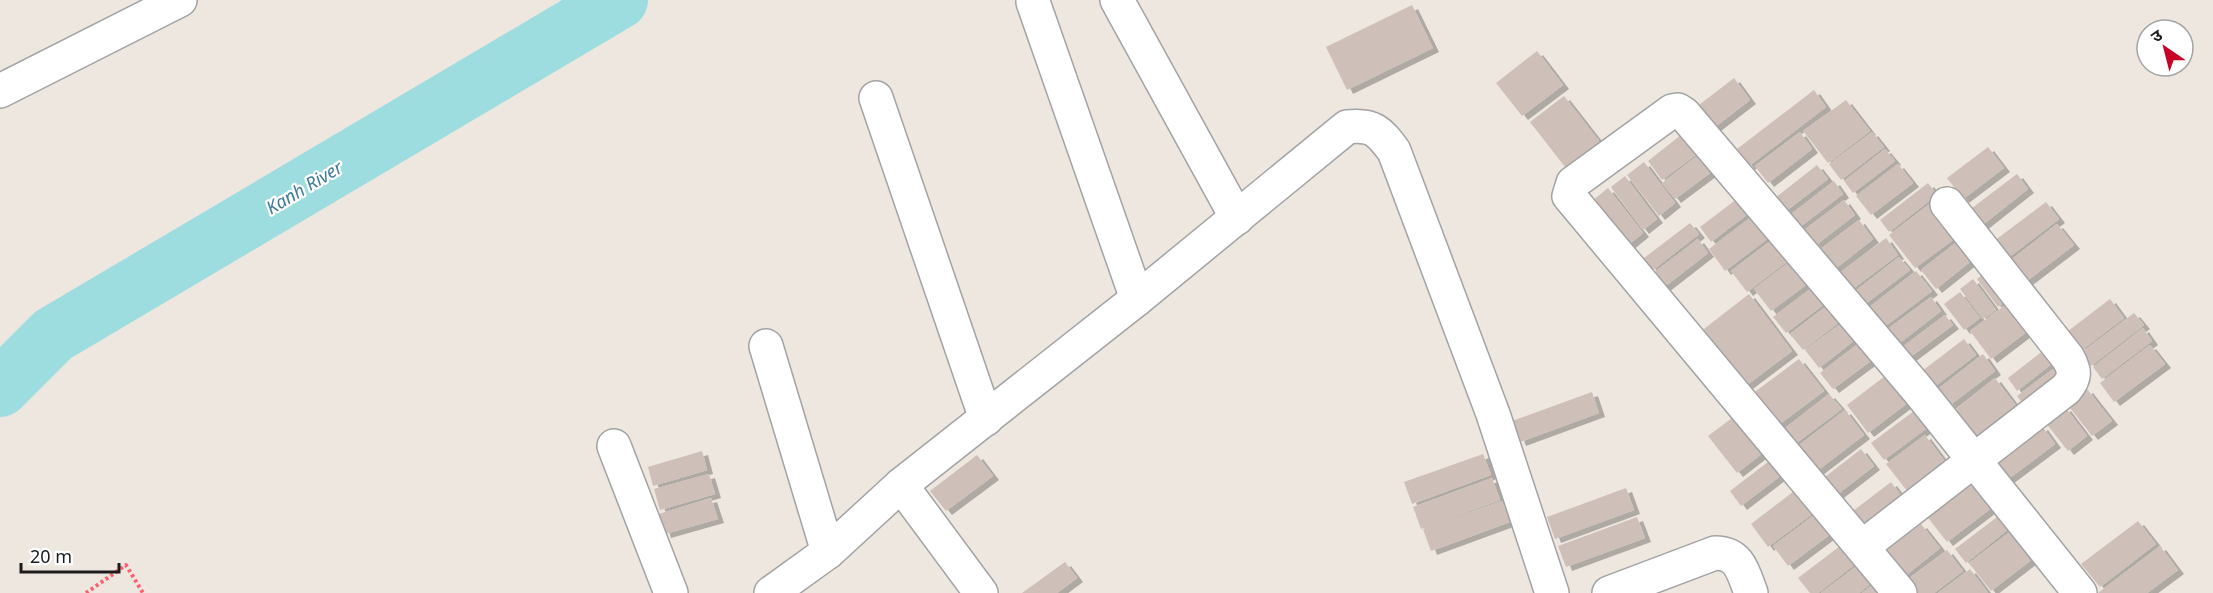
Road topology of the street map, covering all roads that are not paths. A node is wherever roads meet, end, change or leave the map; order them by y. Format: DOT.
graph roads {
  1 [pos="180,0"];
  2 [pos="1117,0"];
  3 [pos="1033,2"];
  4 [pos="1,89"];
  5 [pos="876,98"];
  6 [pos="1947,204"];
  7 [pos="1237,218"];
  8 [pos="1137,299"];
  9 [pos="766,346"];
  10 [pos="986,419"];
  11 [pos="614,446"];
  12 [pos="1974,460"];
  13 [pos="901,485"];
  14 [pos="1862,547"];
  15 [pos="828,552"];
  16 [pos="671,593"];
  17 [pos="771,593"];
  18 [pos="981,593"];
  19 [pos="1552,593"];
  20 [pos="1609,593"];
  21 [pos="1751,593"];
  22 [pos="1900,593"];
  23 [pos="2080,593"];
  1 -- 4 [label="street"];
  2 -- 7 [label="street"];
  3 -- 8 [label="street"];
  5 -- 10 [label="street"];
  6 -- 12 [label="street"];
  7 -- 8 [label="street"];
  7 -- 19 [label="street"];
  8 -- 10 [label="street"];
  9 -- 15 [label="street"];
  10 -- 13 [label="street"];
  11 -- 16 [label="street"];
  12 -- 14 [label="street"];
  12 -- 14 [label="street"];
  12 -- 23 [label="street"];
  13 -- 15 [label="street"];
  13 -- 18 [label="street"];
  14 -- 22 [label="street"];
  15 -- 17 [label="street"];
  20 -- 21 [label="street"];
}
